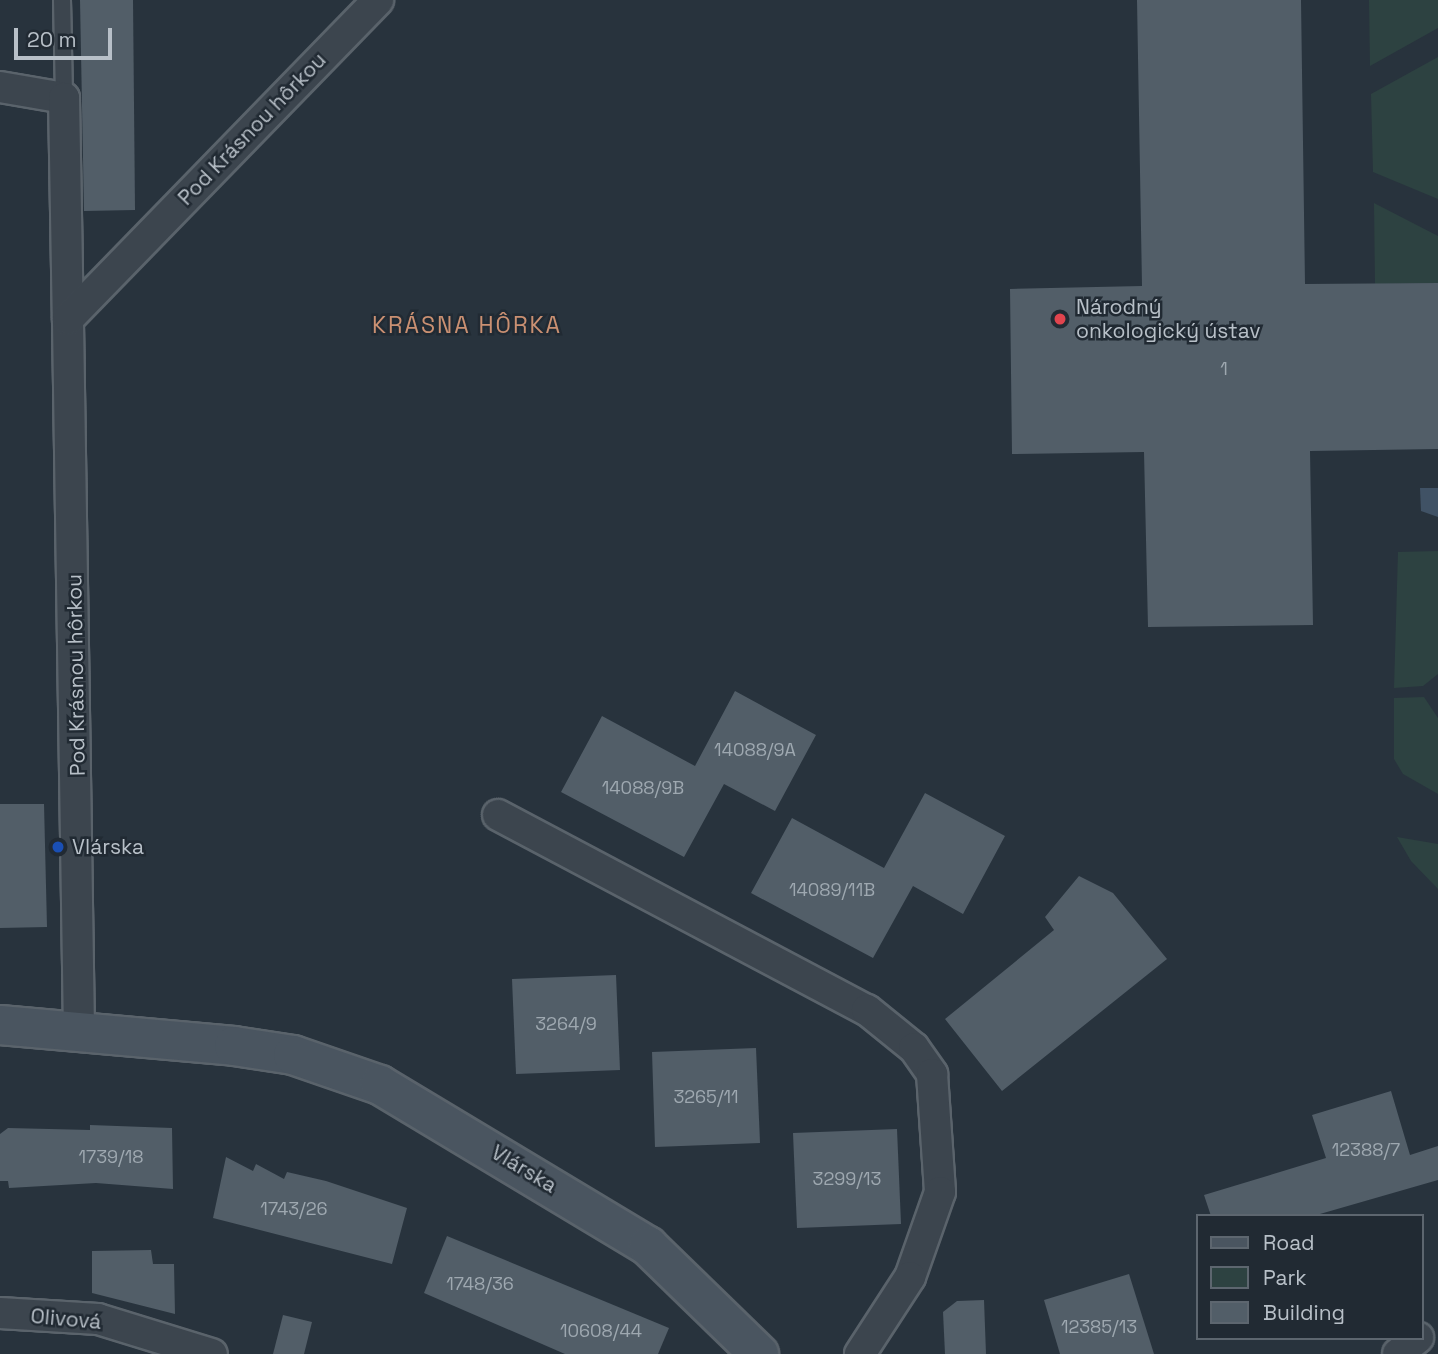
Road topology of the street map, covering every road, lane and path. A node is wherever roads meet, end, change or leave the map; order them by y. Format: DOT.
graph roads {
  1 [pos="62,0"];
  2 [pos="364,7"];
  3 [pos="0,88"];
  4 [pos="64,97"];
  5 [pos="68,319"];
  6 [pos="498,815"];
  7 [pos="0,1026"];
  8 [pos="79,1031"];
  9 [pos="0,1313"];
  10 [pos="1416,1340"];
  11 [pos="748,1350"];
  12 [pos="212,1354"];
  13 [pos="860,1354"];
  14 [pos="1398,1354"];
  1 -- 4 [label="lane"];
  2 -- 5 [label="street, Pod Krásnou hôrkou"];
  3 -- 4 [label="street"];
  4 -- 5 [label="street, Pod Krásnou hôrkou"];
  5 -- 8 [label="street, Pod Krásnou hôrkou"];
  6 -- 13 [label="street"];
  7 -- 8 [label="street, Vlárska"];
  8 -- 11 [label="street, Vlárska"];
  9 -- 12 [label="street, Olivová"];
  10 -- 14 [label="street"];
}
